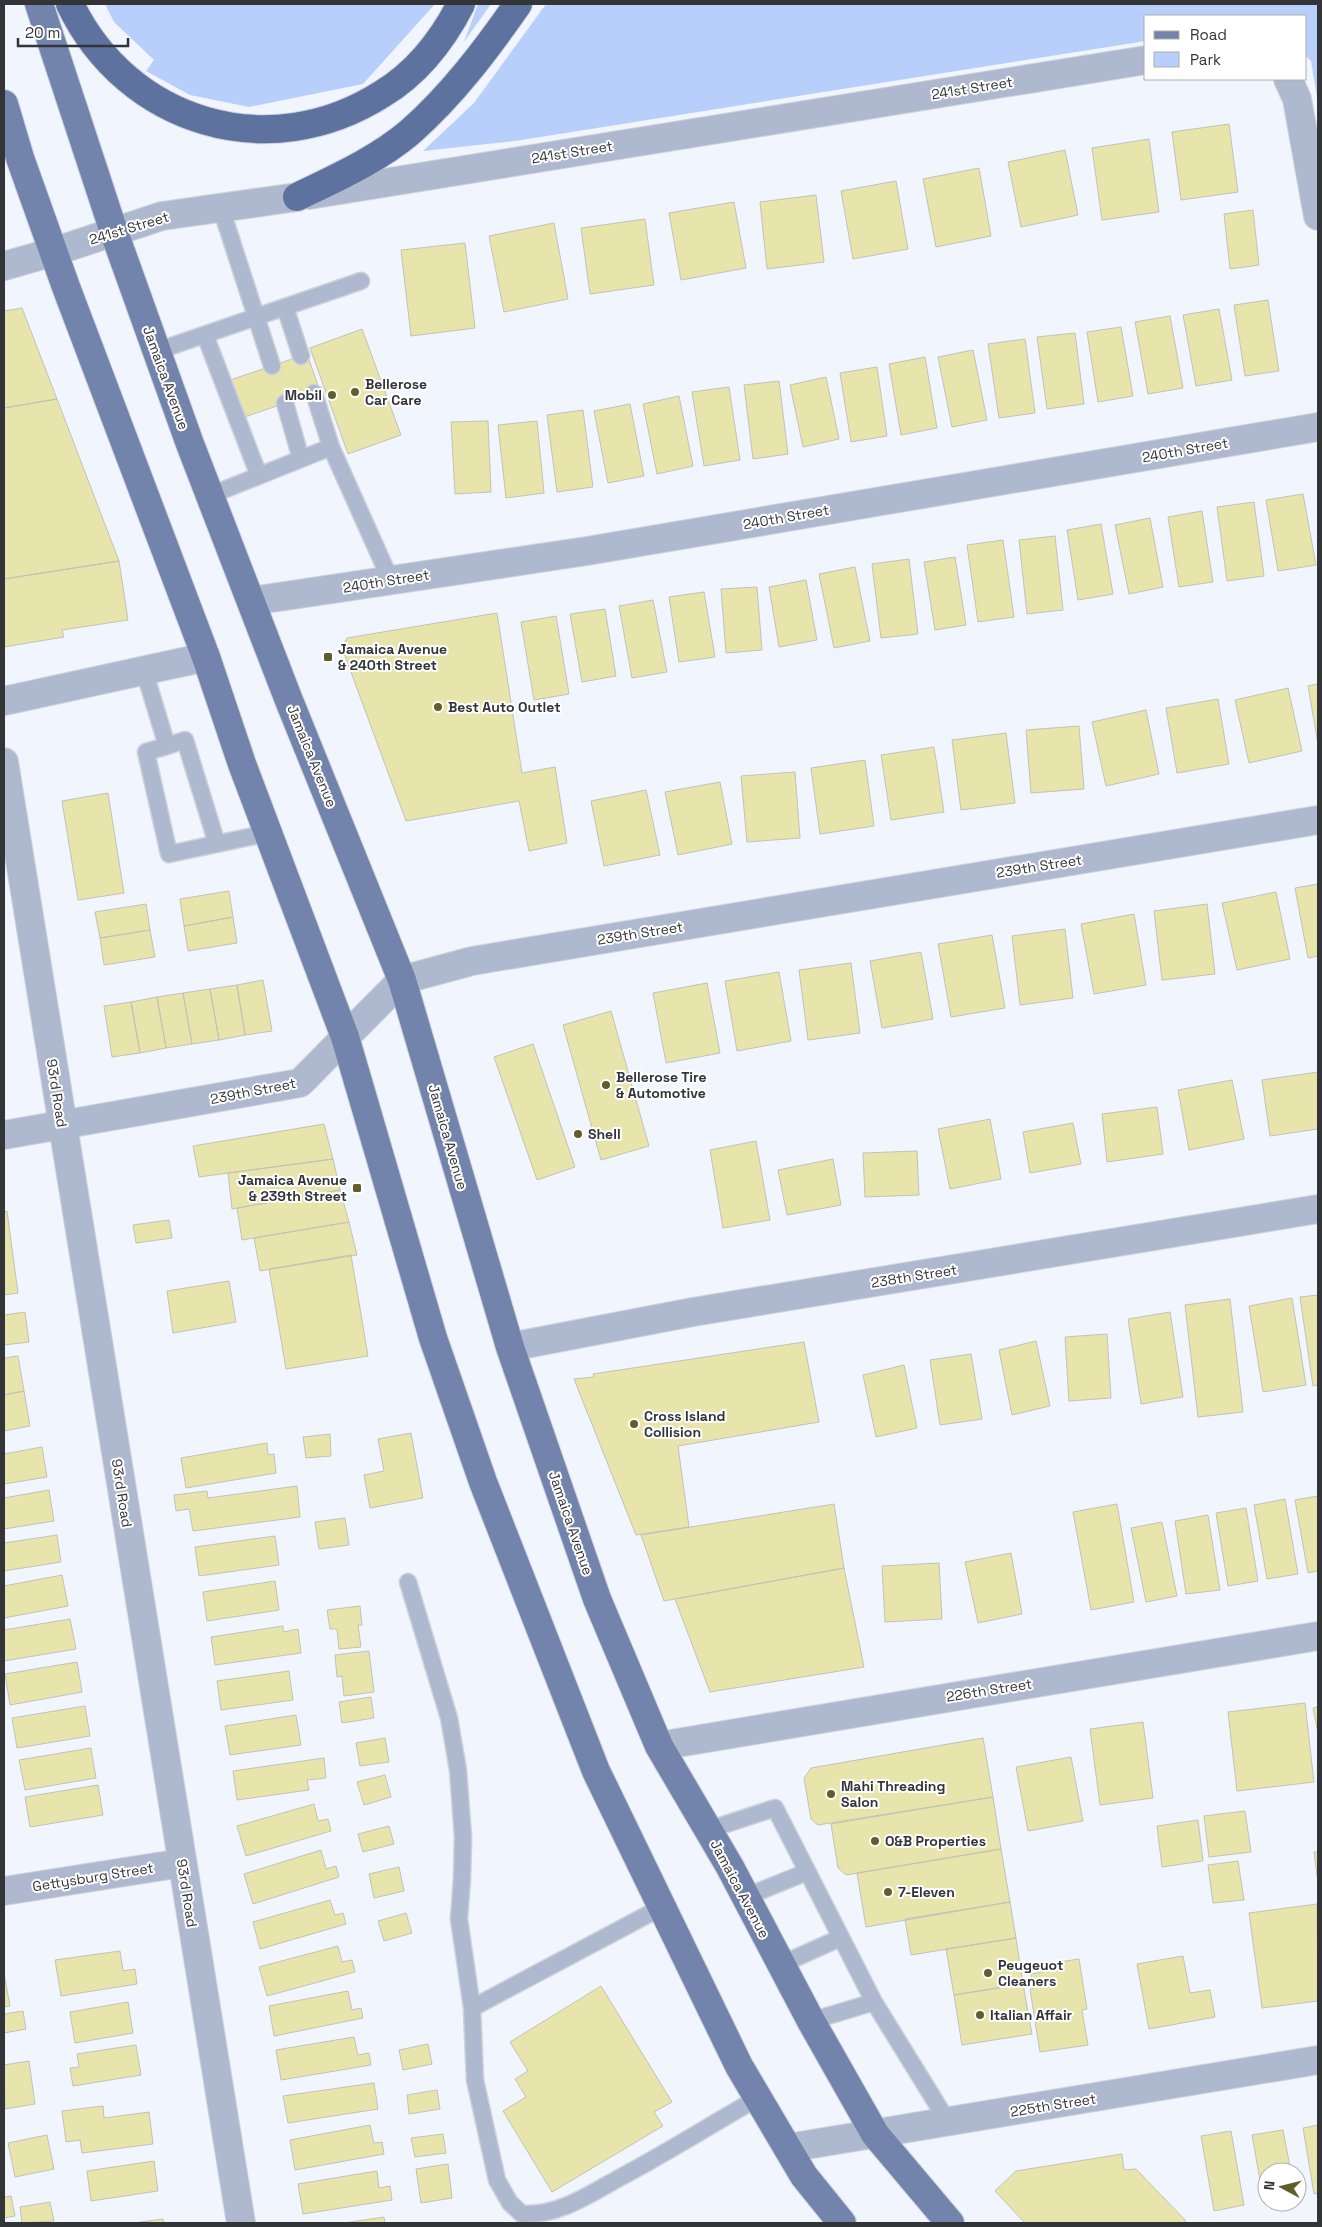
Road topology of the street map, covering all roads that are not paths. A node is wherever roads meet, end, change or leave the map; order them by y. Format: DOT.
graph roads {
  1 [pos="39,4"];
  2 [pos="70,4"];
  3 [pos="461,4"];
  4 [pos="518,4"];
  5 [pos="1144,60"];
  6 [pos="1288,80"];
  7 [pos="4,104"];
  8 [pos="297,197"];
  9 [pos="221,208"];
  10 [pos="1318,216"];
  11 [pos="114,232"];
  12 [pos="53,252"];
  13 [pos="4,266"];
  14 [pos="361,280"];
  15 [pos="285,307"];
  16 [pos="256,317"];
  17 [pos="205,336"];
  18 [pos="157,351"];
  19 [pos="301,356"];
  20 [pos="272,366"];
  21 [pos="314,393"];
  22 [pos="285,403"];
  23 [pos="1318,427"];
  24 [pos="331,447"];
  25 [pos="301,459"];
  26 [pos="259,476"];
  27 [pos="211,495"];
  28 [pos="391,581"];
  29 [pos="252,601"];
  30 [pos="206,657"];
  31 [pos="144,670"];
  32 [pos="4,701"];
  33 [pos="167,746"];
  34 [pos="4,762"];
  35 [pos="1318,820"];
  36 [pos="268,833"];
  37 [pos="216,844"];
  38 [pos="402,980"];
  39 [pos="345,1037"];
  40 [pos="62,1125"];
  41 [pos="4,1135"];
  42 [pos="1318,1209"];
  43 [pos="510,1347"];
  44 [pos="408,1582"];
  45 [pos="1318,1636"];
  46 [pos="659,1746"];
  47 [pos="708,1830"];
  48 [pos="182,1863"];
  49 [pos="807,1872"];
  50 [pos="4,1891"];
  51 [pos="745,1896"];
  52 [pos="662,1908"];
  53 [pos="840,1938"];
  54 [pos="780,1965"];
  55 [pos="874,2002"];
  56 [pos="472,2008"];
  57 [pos="811,2021"];
  58 [pos="1318,2060"];
  59 [pos="758,2098"];
  60 [pos="948,2122"];
  61 [pos="875,2134"];
  62 [pos="788,2148"];
  63 [pos="241,2223"];
  64 [pos="842,2223"];
  65 [pos="950,2223"];
  1 -- 11 [label="main road, Jamaica Avenue"];
  2 -- 3 [label="highway"];
  4 -- 8 [label="highway"];
  5 -- 8 [label="street, 241st Street"];
  6 -- 10 [label="street"];
  7 -- 12 [label="main road"];
  8 -- 9 [label="street, 241st Street"];
  9 -- 11 [label="street, 241st Street"];
  9 -- 16 [label="lane"];
  11 -- 12 [label="street, 241st Street"];
  11 -- 18 [label="main road, Jamaica Avenue"];
  12 -- 13 [label="street, 241st Street"];
  12 -- 30 [label="main road"];
  14 -- 15 [label="lane"];
  15 -- 16 [label="lane"];
  15 -- 19 [label="lane"];
  16 -- 17 [label="lane"];
  16 -- 20 [label="lane"];
  17 -- 18 [label="lane"];
  17 -- 26 [label="lane"];
  18 -- 27 [label="main road, Jamaica Avenue"];
  21 -- 24 [label="lane"];
  22 -- 25 [label="lane"];
  23 -- 28 [label="street, 240th Street"];
  24 -- 25 [label="lane"];
  24 -- 28 [label="lane"];
  25 -- 26 [label="lane"];
  26 -- 27 [label="lane"];
  27 -- 29 [label="main road, Jamaica Avenue"];
  28 -- 29 [label="street, 240th Street"];
  29 -- 38 [label="main road, Jamaica Avenue"];
  30 -- 31 [label="street"];
  30 -- 36 [label="main road"];
  31 -- 32 [label="street"];
  31 -- 33 [label="lane"];
  33 -- 37 [label="lane"];
  33 -- 37 [label="lane"];
  34 -- 40 [label="street, 93rd Road"];
  35 -- 38 [label="street, 239th Street"];
  36 -- 37 [label="lane"];
  36 -- 39 [label="main road"];
  38 -- 39 [label="street, 239th Street"];
  38 -- 43 [label="main road, Jamaica Avenue"];
  39 -- 40 [label="street, 239th Street"];
  39 -- 52 [label="main road"];
  40 -- 41 [label="street, 239th Street"];
  40 -- 48 [label="street, 93rd Road"];
  42 -- 43 [label="street, 238th Street"];
  43 -- 46 [label="main road, Jamaica Avenue"];
  44 -- 56 [label="lane"];
  45 -- 46 [label="street, 226th Street"];
  46 -- 47 [label="main road, Jamaica Avenue"];
  47 -- 49 [label="lane"];
  47 -- 51 [label="main road, Jamaica Avenue"];
  48 -- 50 [label="street, Gettysburg Street"];
  48 -- 63 [label="street, 93rd Road"];
  49 -- 51 [label="lane"];
  49 -- 53 [label="lane"];
  51 -- 54 [label="main road, Jamaica Avenue"];
  52 -- 56 [label="lane"];
  52 -- 59 [label="main road"];
  53 -- 54 [label="lane"];
  53 -- 55 [label="lane"];
  54 -- 57 [label="main road, Jamaica Avenue"];
  55 -- 57 [label="lane"];
  55 -- 60 [label="lane"];
  56 -- 59 [label="lane"];
  57 -- 61 [label="main road, Jamaica Avenue"];
  58 -- 60 [label="street, 225th Street"];
  59 -- 62 [label="main road"];
  60 -- 61 [label="street, 225th Street"];
  61 -- 62 [label="street, 225th Street"];
  61 -- 65 [label="main road, Jamaica Avenue"];
  62 -- 64 [label="main road"];
}
